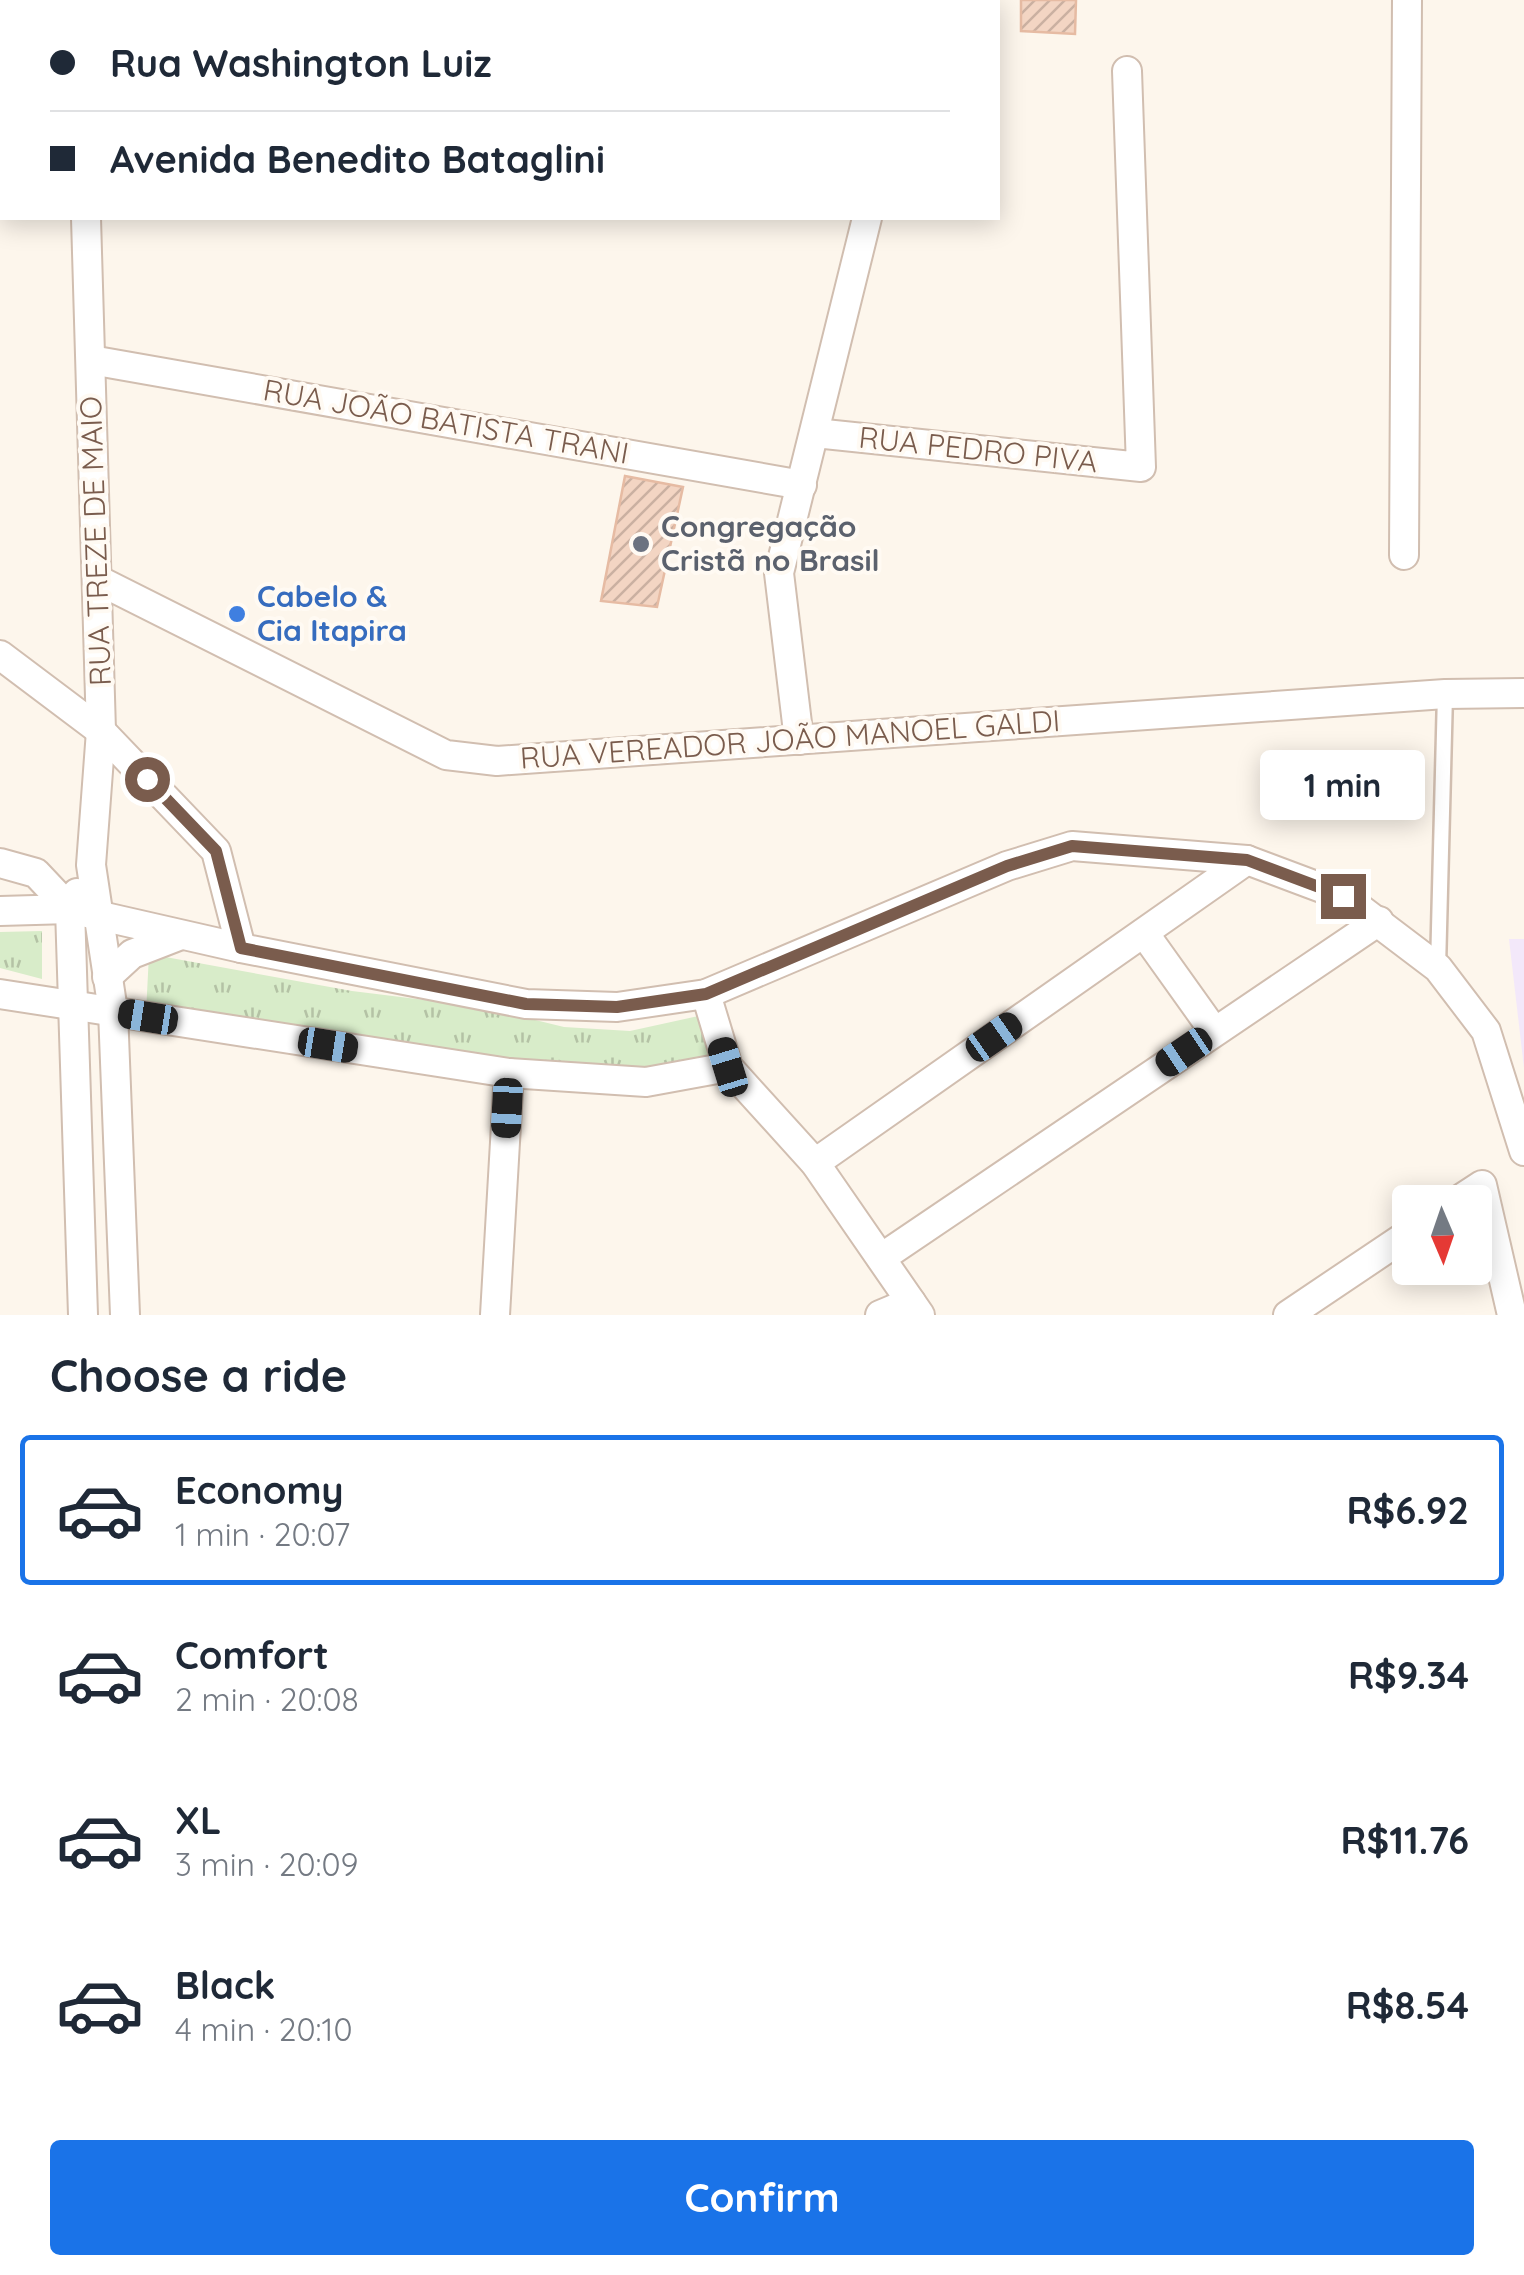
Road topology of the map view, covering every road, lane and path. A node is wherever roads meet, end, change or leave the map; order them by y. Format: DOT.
graph roads {
  1 [pos="1408,0"];
  2 [pos="1128,71"];
  3 [pos="86,220"];
  4 [pos="867,220"];
  5 [pos="91,360"];
  6 [pos="815,433"];
  7 [pos="802,485"];
  8 [pos="1404,555"];
  9 [pos="98,580"];
  10 [pos="0,655"];
  11 [pos="1524,693"];
  12 [pos="1444,694"];
  13 [pos="101,730"];
  14 [pos="799,740"];
  15 [pos="1247,860"];
  16 [pos="0,863"];
  17 [pos="91,865"];
  18 [pos="70,909"];
  19 [pos="0,910"];
  20 [pos="101,917"];
  21 [pos="1379,921"];
  22 [pos="1144,933"];
  23 [pos="182,934"];
  24 [pos="241,948"];
  25 [pos="1438,968"];
  26 [pos="107,976"];
  27 [pos="0,994"];
  28 [pos="706,994"];
  29 [pos="76,1006"];
  30 [pos="112,1012"];
  31 [pos="1214,1031"];
  32 [pos="728,1067"];
  33 [pos="509,1073"];
  34 [pos="1524,1150"];
  35 [pos="815,1163"];
  36 [pos="1492,1228"];
  37 [pos="1392,1246"];
  38 [pos="881,1258"];
  39 [pos="915,1308"];
  40 [pos="83,1315"];
  41 [pos="125,1315"];
  42 [pos="495,1315"];
  43 [pos="880,1315"];
  44 [pos="1288,1315"];
  45 [pos="1512,1315"];
  1 -- 8 [label="street"];
  2 -- 6 [label="street, RUA PEDRO PIVA"];
  3 -- 5 [label="street, RUA TREZE DE MAIO"];
  4 -- 6 [label="street"];
  5 -- 7 [label="street, RUA JOÃO BATISTA TRANI"];
  5 -- 9 [label="street, RUA TREZE DE MAIO"];
  6 -- 7 [label="street"];
  7 -- 14 [label="street"];
  9 -- 13 [label="street, RUA TREZE DE MAIO"];
  9 -- 14 [label="street, RUA VEREADOR JOÃO MANOEL GALDI"];
  10 -- 13 [label="street"];
  11 -- 12 [label="street, RUA VEREADOR JOÃO MANOEL GALDI"];
  12 -- 14 [label="street, RUA VEREADOR JOÃO MANOEL GALDI"];
  12 -- 25 [label="lane"];
  13 -- 17 [label="street, RUA TREZE DE MAIO"];
  13 -- 24 [label="street"];
  15 -- 21 [label="street"];
  15 -- 22 [label="street"];
  15 -- 28 [label="street"];
  16 -- 18 [label="street"];
  17 -- 18 [label="street, RUA TREZE DE MAIO"];
  17 -- 20 [label="street, RUA TREZE DE MAIO"];
  18 -- 19 [label="street"];
  18 -- 20 [label="street"];
  18 -- 29 [label="street, RUA TREZE DE MAIO"];
  20 -- 23 [label="street"];
  20 -- 26 [label="street, RUA TREZE DE MAIO"];
  21 -- 25 [label="street"];
  21 -- 31 [label="street"];
  22 -- 31 [label="street"];
  22 -- 35 [label="street"];
  23 -- 24 [label="street"];
  23 -- 26 [label="street"];
  24 -- 28 [label="street"];
  25 -- 34 [label="street"];
  26 -- 30 [label="street, RUA TREZE DE MAIO"];
  27 -- 29 [label="street"];
  28 -- 32 [label="street"];
  29 -- 30 [label="street"];
  29 -- 40 [label="street, RUA TREZE DE MAIO"];
  30 -- 33 [label="street"];
  30 -- 41 [label="street, RUA TREZE DE MAIO"];
  31 -- 38 [label="street"];
  32 -- 33 [label="street"];
  32 -- 35 [label="street"];
  33 -- 42 [label="street"];
  35 -- 38 [label="street"];
  36 -- 45 [label="street"];
  37 -- 44 [label="street"];
  38 -- 39 [label="street"];
  39 -- 43 [label="street"];
}
